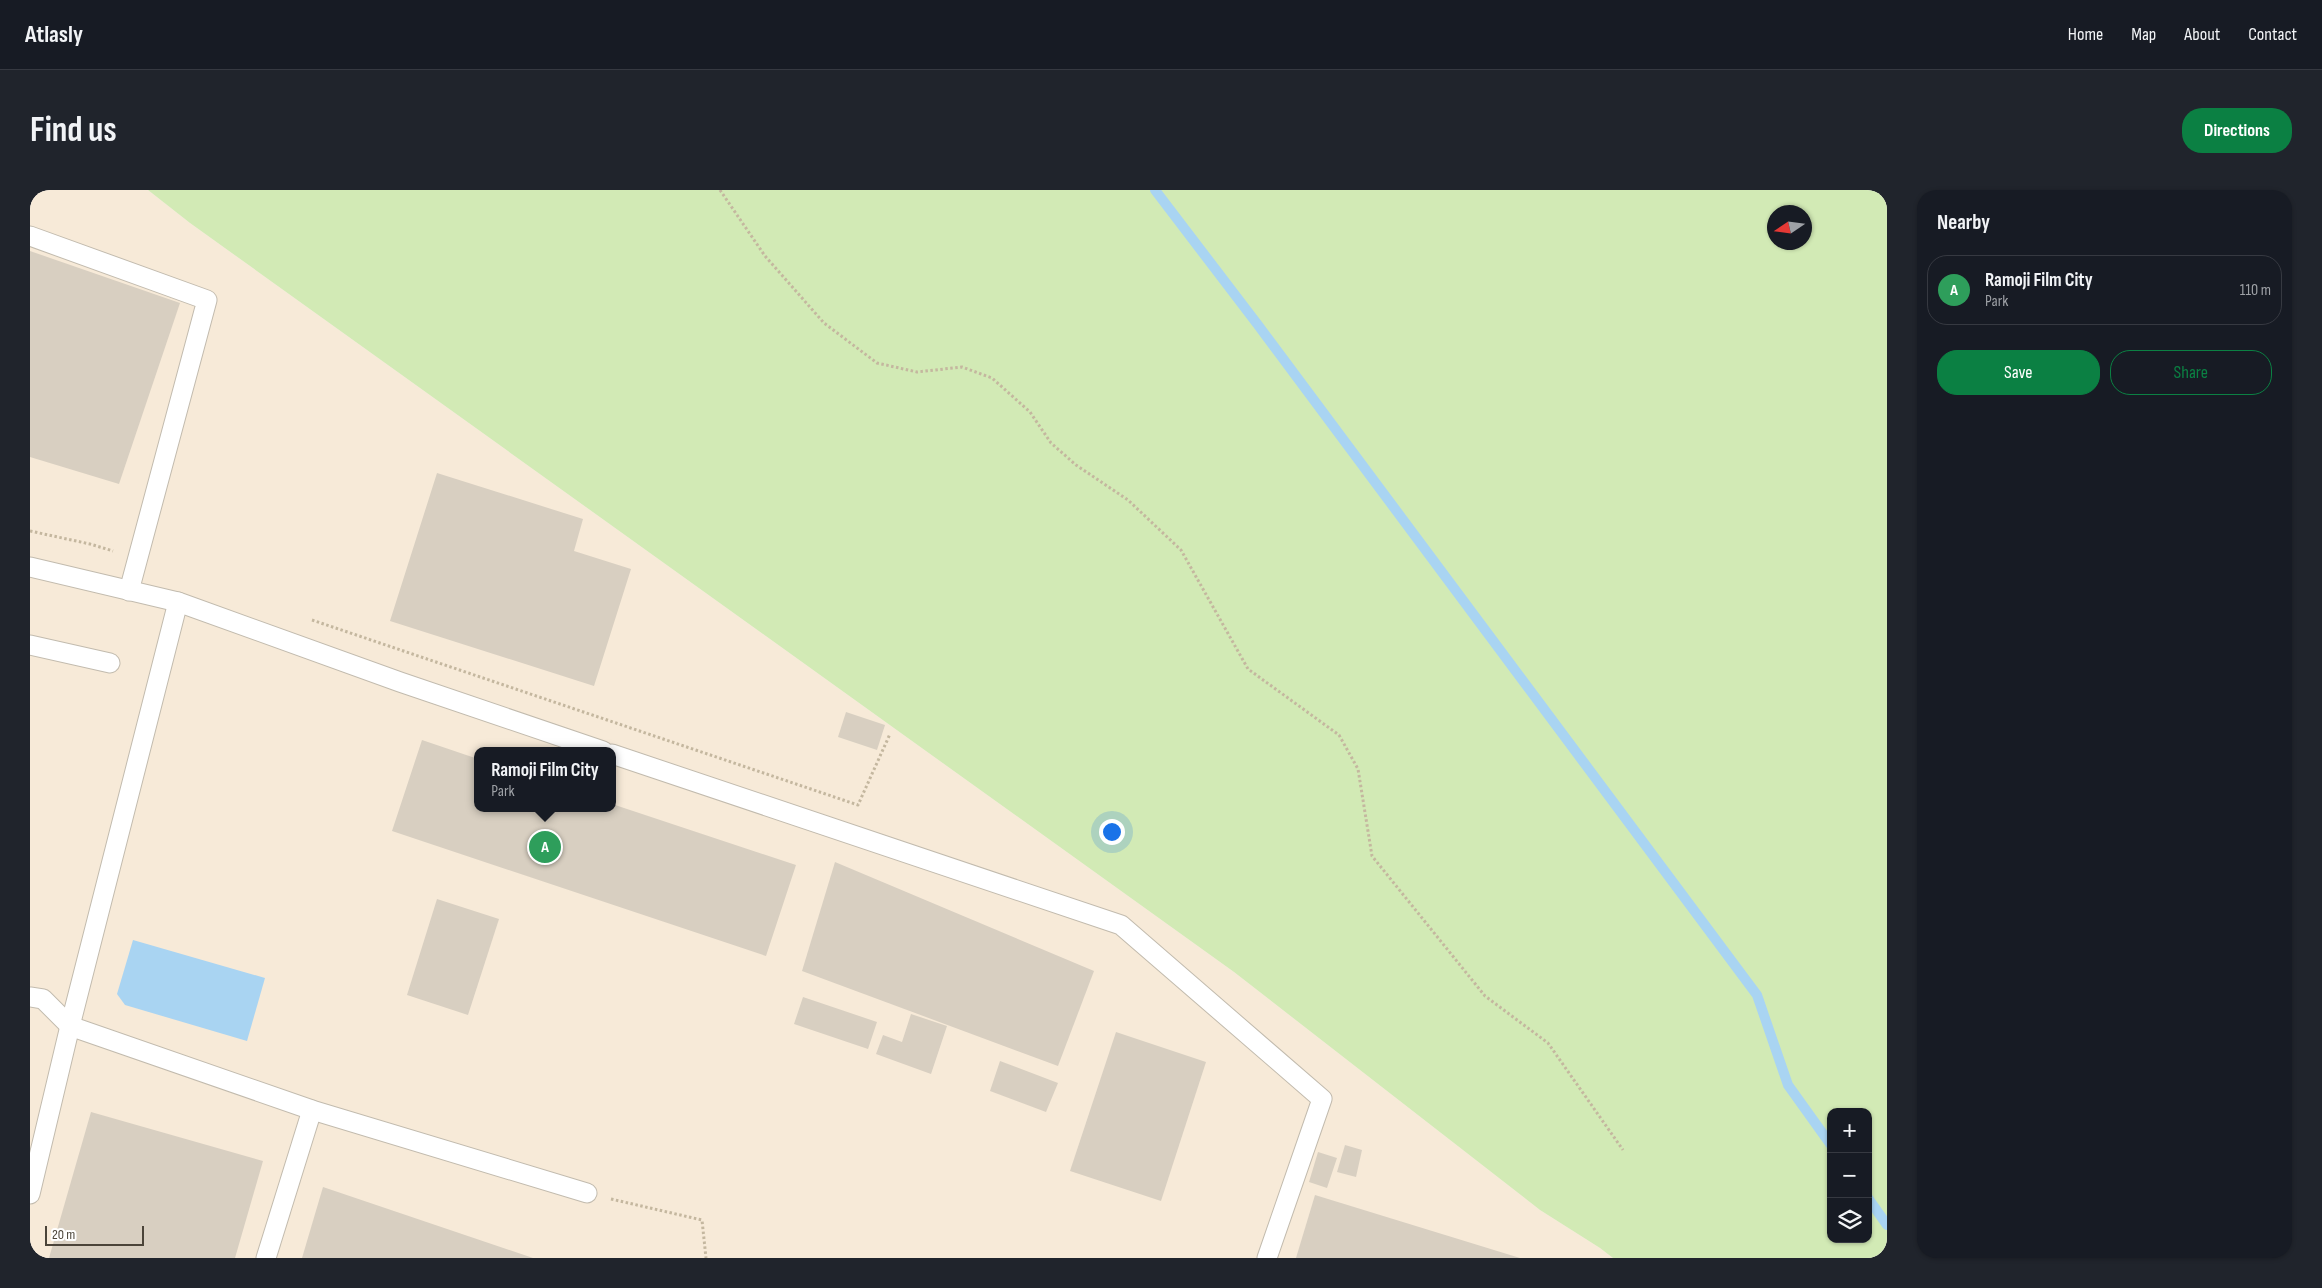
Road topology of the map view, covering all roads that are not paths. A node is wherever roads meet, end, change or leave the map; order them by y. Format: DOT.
graph roads {
  1 [pos="30,236"];
  2 [pos="30,567"];
  3 [pos="129,591"];
  4 [pos="178,602"];
  5 [pos="30,645"];
  6 [pos="110,663"];
  7 [pos="591,747"];
  8 [pos="616,755"];
  9 [pos="30,997"];
  10 [pos="70,1026"];
  11 [pos="312,1110"];
  12 [pos="587,1193"];
  13 [pos="30,1194"];
  14 [pos="266,1258"];
  15 [pos="1267,1258"];
  1 -- 3 [label="lane"];
  2 -- 3 [label="lane"];
  3 -- 4 [label="lane"];
  4 -- 7 [label="lane"];
  4 -- 10 [label="lane"];
  5 -- 6 [label="lane"];
  8 -- 15 [label="lane"];
  9 -- 10 [label="lane"];
  10 -- 11 [label="lane"];
  10 -- 13 [label="lane"];
  11 -- 12 [label="lane"];
  11 -- 14 [label="lane"];
}
